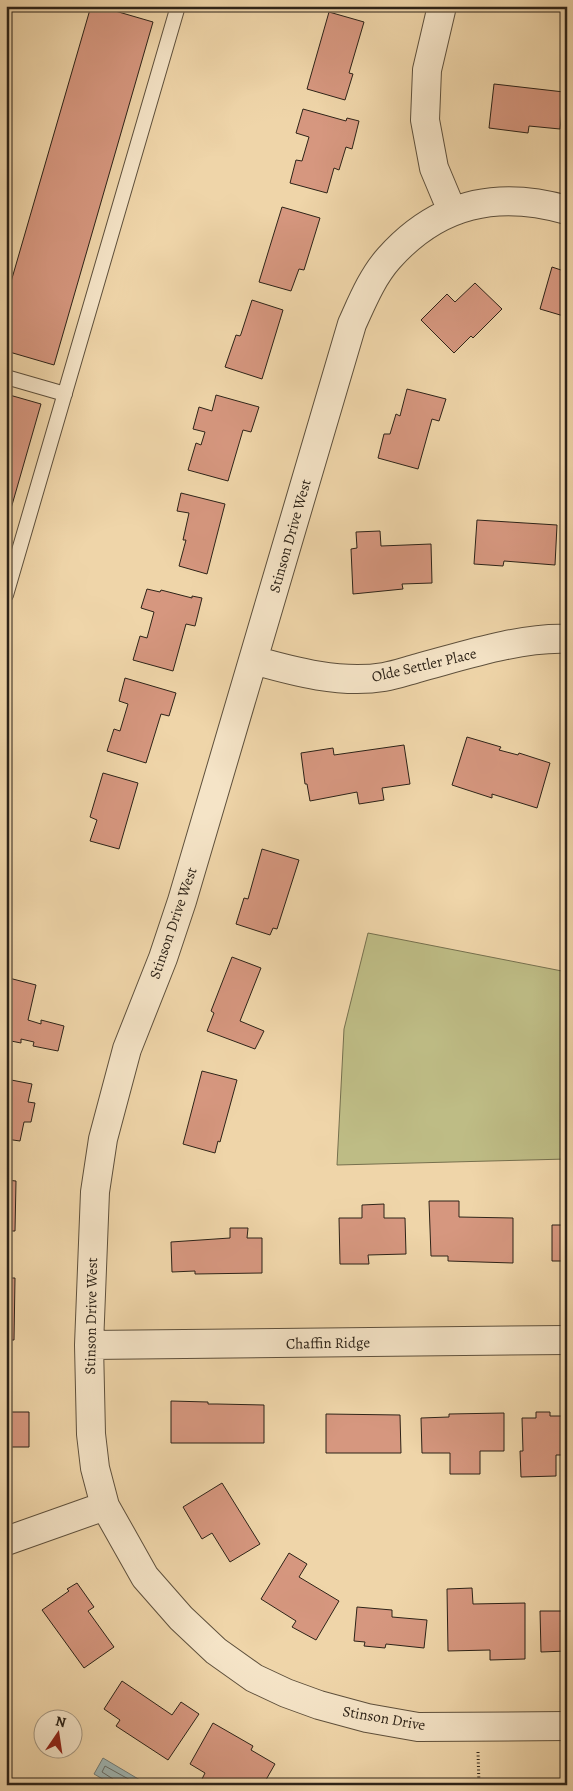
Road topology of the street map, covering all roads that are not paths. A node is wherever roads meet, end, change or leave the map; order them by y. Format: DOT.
graph roads {
  1 [pos="442,6"];
  2 [pos="173,7"];
  3 [pos="567,210"];
  4 [pos="452,211"];
  5 [pos="6,377"];
  6 [pos="65,394"];
  7 [pos="6,594"];
  8 [pos="567,639"];
  9 [pos="253,660"];
  10 [pos="567,1340"];
  11 [pos="89,1345"];
  12 [pos="105,1506"];
  13 [pos="6,1541"];
  14 [pos="216,1651"];
  15 [pos="567,1726"];
  1 -- 4 [label="street"];
  2 -- 6 [label="lane"];
  3 -- 4 [label="street, Stinson Drive West"];
  4 -- 9 [label="street, Stinson Drive West"];
  5 -- 6 [label="lane"];
  6 -- 7 [label="lane"];
  8 -- 9 [label="street, Olde Settler Place"];
  9 -- 11 [label="street, Stinson Drive West"];
  10 -- 11 [label="street, Chaffin Ridge"];
  11 -- 12 [label="street, Stinson Drive West"];
  12 -- 13 [label="street"];
  12 -- 14 [label="street, Stinson Drive West"];
  14 -- 15 [label="street, Stinson Drive"];
}
